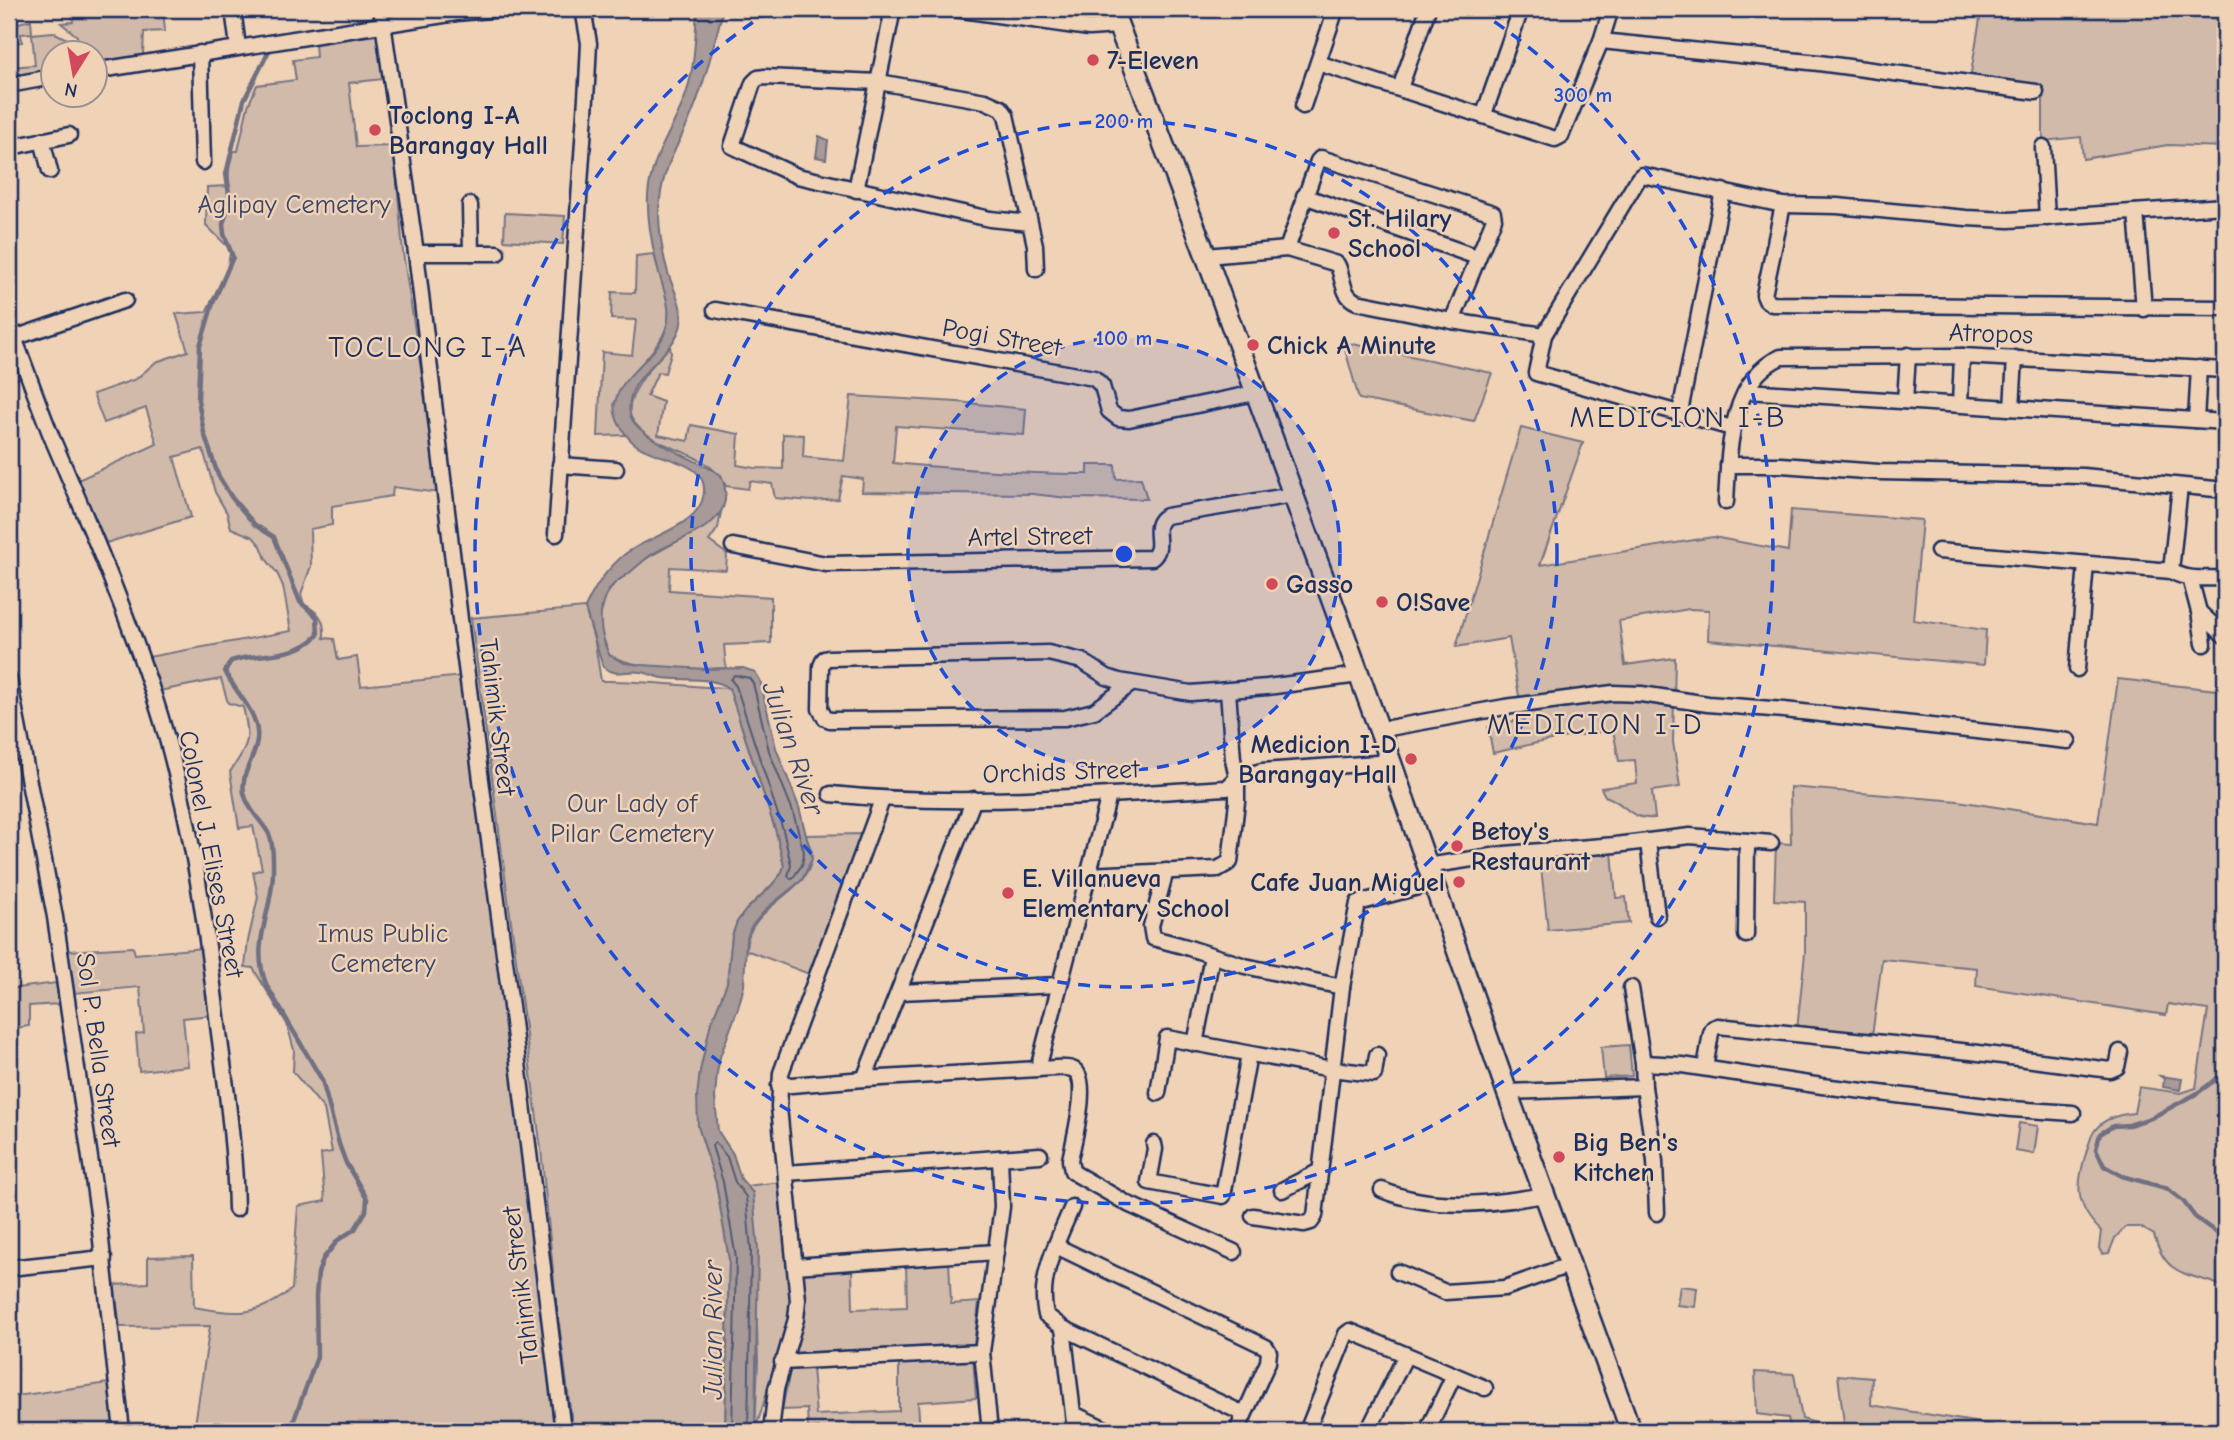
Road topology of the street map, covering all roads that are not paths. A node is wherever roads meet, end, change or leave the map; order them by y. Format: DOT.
graph roads {
  1 [pos="233,9"];
  2 [pos="381,9"];
  3 [pos="482,9"];
  4 [pos="502,9"];
  5 [pos="583,9"];
  6 [pos="893,9"];
  7 [pos="955,9"];
  8 [pos="1054,9"];
  9 [pos="1336,9"];
  10 [pos="1428,9"];
  11 [pos="1521,9"];
  12 [pos="1611,9"];
  13 [pos="1115,18"];
  14 [pos="1058,24"];
  15 [pos="384,26"];
  16 [pos="1601,41"];
  17 [pos="238,47"];
  18 [pos="200,53"];
  19 [pos="1318,63"];
  20 [pos="108,69"];
  21 [pos="38,80"];
  22 [pos="879,82"];
  23 [pos="9,85"];
  24 [pos="1400,89"];
  25 [pos="2036,92"];
  26 [pos="1303,106"];
  27 [pos="1483,114"];
  28 [pos="69,135"];
  29 [pos="42,140"];
  30 [pos="9,143"];
  31 [pos="2043,147"];
  32 [pos="203,162"];
  33 [pos="50,171"];
  34 [pos="856,190"];
  35 [pos="1723,191"];
  36 [pos="1304,196"];
  37 [pos="470,205"];
  38 [pos="1783,205"];
  39 [pos="2225,206"];
  40 [pos="2136,212"];
  41 [pos="2047,218"];
  42 [pos="1030,223"];
  43 [pos="1287,249"];
  44 [pos="416,253"];
  45 [pos="471,253"];
  46 [pos="497,253"];
  47 [pos="1206,256"];
  48 [pos="1478,257"];
  49 [pos="1036,269"];
  50 [pos="125,300"];
  51 [pos="2225,308"];
  52 [pos="2144,309"];
  53 [pos="715,310"];
  54 [pos="1452,321"];
  55 [pos="11,332"];
  56 [pos="1544,334"];
  57 [pos="1908,355"];
  58 [pos="1962,356"];
  59 [pos="2015,358"];
  60 [pos="2199,368"];
  61 [pos="2225,370"];
  62 [pos="1747,391"];
  63 [pos="1255,393"];
  64 [pos="1905,401"];
  65 [pos="1960,404"];
  66 [pos="2012,408"];
  67 [pos="1680,412"];
  68 [pos="2196,419"];
  69 [pos="2225,422"];
  70 [pos="1732,428"];
  71 [pos="560,465"];
  72 [pos="1728,465"];
  73 [pos="616,468"];
  74 [pos="2180,486"];
  75 [pos="2225,490"];
  76 [pos="1293,495"];
  77 [pos="1726,502"];
  78 [pos="556,534"];
  79 [pos="733,546"];
  80 [pos="1938,551"];
  81 [pos="2086,564"];
  82 [pos="2171,571"];
  83 [pos="2190,578"];
  84 [pos="2225,578"];
  85 [pos="2199,612"];
  86 [pos="2225,636"];
  87 [pos="2204,644"];
  88 [pos="2077,669"];
  89 [pos="1359,675"];
  90 [pos="9,679"];
  91 [pos="1131,684"];
  92 [pos="1228,691"];
  93 [pos="1378,730"];
  94 [pos="2068,741"];
  95 [pos="1391,762"];
  96 [pos="1237,778"];
  97 [pos="831,794"];
  98 [pos="1109,794"];
  99 [pos="974,799"];
  100 [pos="882,800"];
  101 [pos="1747,841"];
  102 [pos="1648,842"];
  103 [pos="1771,843"];
  104 [pos="1166,871"];
  105 [pos="1430,874"];
  106 [pos="1087,875"];
  107 [pos="1657,916"];
  108 [pos="1746,935"];
  109 [pos="1212,956"];
  110 [pos="1059,985"];
  111 [pos="1342,987"];
  112 [pos="1631,988"];
  113 [pos="899,992"];
  114 [pos="1195,1044"];
  115 [pos="2120,1052"];
  116 [pos="1249,1054"];
  117 [pos="1377,1055"];
  118 [pos="1643,1063"];
  119 [pos="1704,1068"];
  120 [pos="1038,1069"];
  121 [pos="1331,1069"];
  122 [pos="864,1079"];
  123 [pos="779,1086"];
  124 [pos="1644,1087"];
  125 [pos="1507,1092"];
  126 [pos="1158,1093"];
  127 [pos="2073,1113"];
  128 [pos="1154,1144"];
  129 [pos="1040,1155"];
  130 [pos="1000,1158"];
  131 [pos="1320,1171"];
  132 [pos="786,1173"];
  133 [pos="1282,1190"];
  134 [pos="1382,1190"];
  135 [pos="1545,1195"];
  136 [pos="1072,1207"];
  137 [pos="236,1209"];
  138 [pos="1657,1213"];
  139 [pos="1253,1216"];
  140 [pos="1056,1246"];
  141 [pos="996,1251"];
  142 [pos="1234,1251"];
  143 [pos="104,1258"];
  144 [pos="1569,1265"];
  145 [pos="795,1266"];
  146 [pos="9,1268"];
  147 [pos="1398,1272"];
  148 [pos="1063,1328"];
  149 [pos="982,1352"];
  150 [pos="1406,1355"];
  151 [pos="782,1362"];
  152 [pos="1454,1375"];
  153 [pos="1485,1388"];
  154 [pos="1074,1414"];
  155 [pos="1244,1414"];
  156 [pos="122,1431"];
  157 [pos="563,1431"];
  158 [pos="771,1431"];
  159 [pos="990,1431"];
  160 [pos="1075,1431"];
  161 [pos="1110,1431"];
  162 [pos="1237,1431"];
  163 [pos="1307,1431"];
  164 [pos="1368,1431"];
  165 [pos="1427,1431"];
  166 [pos="1631,1431"];
  1 -- 17 [label="street"];
  2 -- 15 [label="street, Tahimik Street"];
  3 -- 4 [label="street"];
  3 -- 15 [label="street"];
  5 -- 71 [label="street"];
  6 -- 22 [label="street"];
  7 -- 14 [label="street"];
  8 -- 14 [label="street"];
  9 -- 19 [label="street"];
  10 -- 24 [label="street"];
  11 -- 27 [label="street"];
  12 -- 16 [label="street"];
  13 -- 14 [label="street"];
  13 -- 47 [label="main road"];
  15 -- 17 [label="street"];
  15 -- 44 [label="street, Tahimik Street"];
  16 -- 25 [label="street"];
  16 -- 27 [label="street"];
  17 -- 18 [label="street"];
  18 -- 20 [label="street"];
  18 -- 32 [label="street"];
  19 -- 24 [label="street"];
  19 -- 26 [label="street"];
  21 -- 23 [label="street"];
  22 -- 34 [label="street"];
  22 -- 34 [label="street"];
  22 -- 42 [label="street"];
  24 -- 27 [label="street"];
  28 -- 29 [label="street"];
  29 -- 30 [label="street"];
  29 -- 33 [label="street"];
  31 -- 41 [label="street"];
  34 -- 42 [label="street"];
  35 -- 38 [label="street"];
  35 -- 56 [label="street"];
  35 -- 67 [label="street"];
  36 -- 43 [label="street"];
  36 -- 48 [label="street"];
  36 -- 48 [label="street"];
  37 -- 45 [label="street"];
  38 -- 41 [label="street"];
  38 -- 52 [label="street"];
  39 -- 40 [label="street"];
  40 -- 41 [label="street"];
  40 -- 52 [label="street"];
  42 -- 49 [label="street"];
  43 -- 47 [label="street"];
  43 -- 54 [label="street"];
  44 -- 45 [label="street"];
  44 -- 157 [label="street, Tahimik Street"];
  45 -- 46 [label="street"];
  47 -- 63 [label="main road"];
  48 -- 54 [label="street"];
  50 -- 55 [label="street"];
  51 -- 52 [label="street"];
  53 -- 63 [label="street, Pogi Street"];
  54 -- 56 [label="street"];
  55 -- 137 [label="street, Colonel J. Elises Street"];
  56 -- 67 [label="street"];
  57 -- 58 [label="street, Atropos"];
  57 -- 62 [label="street, Atropos"];
  57 -- 64 [label="street"];
  58 -- 59 [label="street, Atropos"];
  58 -- 65 [label="street"];
  59 -- 60 [label="street, Atropos"];
  59 -- 66 [label="street"];
  60 -- 61 [label="street, Atropos"];
  60 -- 68 [label="street"];
  62 -- 64 [label="street"];
  62 -- 70 [label="street"];
  63 -- 76 [label="main road"];
  64 -- 65 [label="street"];
  65 -- 66 [label="street"];
  66 -- 68 [label="street"];
  67 -- 70 [label="street"];
  68 -- 69 [label="street"];
  70 -- 72 [label="street"];
  71 -- 73 [label="street"];
  71 -- 78 [label="street"];
  72 -- 74 [label="street"];
  72 -- 77 [label="street"];
  74 -- 75 [label="street"];
  74 -- 82 [label="street"];
  76 -- 79 [label="street, Artel Street"];
  76 -- 89 [label="main road"];
  80 -- 81 [label="street"];
  81 -- 82 [label="street"];
  81 -- 88 [label="street"];
  82 -- 83 [label="street"];
  83 -- 84 [label="street"];
  83 -- 85 [label="street"];
  85 -- 86 [label="street"];
  85 -- 87 [label="street"];
  89 -- 92 [label="street"];
  89 -- 93 [label="main road"];
  90 -- 143 [label="street, Sol P. Bella Street"];
  91 -- 91 [label="street"];
  91 -- 92 [label="street"];
  92 -- 96 [label="street"];
  93 -- 94 [label="street"];
  93 -- 95 [label="main road"];
  95 -- 96 [label="street, Orchids Street"];
  95 -- 105 [label="main road"];
  96 -- 98 [label="street, Orchids Street"];
  96 -- 104 [label="street"];
  97 -- 100 [label="street, Orchids Street"];
  98 -- 99 [label="street, Orchids Street"];
  98 -- 106 [label="street"];
  99 -- 100 [label="street, Orchids Street"];
  99 -- 113 [label="street"];
  100 -- 123 [label="street"];
  101 -- 102 [label="street"];
  101 -- 103 [label="street"];
  101 -- 108 [label="street"];
  102 -- 105 [label="street"];
  102 -- 107 [label="street"];
  104 -- 106 [label="street"];
  104 -- 109 [label="street"];
  105 -- 111 [label="street"];
  105 -- 125 [label="main road"];
  106 -- 110 [label="street"];
  109 -- 111 [label="street"];
  109 -- 114 [label="street"];
  110 -- 113 [label="street"];
  110 -- 120 [label="street"];
  111 -- 121 [label="street"];
  112 -- 118 [label="street"];
  113 -- 122 [label="street"];
  114 -- 116 [label="street"];
  114 -- 126 [label="street"];
  115 -- 119 [label="street"];
  116 -- 121 [label="street"];
  116 -- 128 [label="street"];
  117 -- 121 [label="street"];
  118 -- 119 [label="street"];
  118 -- 124 [label="street"];
  119 -- 127 [label="street"];
  120 -- 122 [label="street"];
  120 -- 142 [label="street"];
  121 -- 131 [label="street"];
  122 -- 123 [label="street"];
  123 -- 132 [label="street"];
  124 -- 125 [label="street"];
  124 -- 138 [label="street"];
  125 -- 135 [label="main road"];
  129 -- 130 [label="street"];
  130 -- 132 [label="street"];
  130 -- 141 [label="street"];
  131 -- 133 [label="street"];
  131 -- 139 [label="street"];
  132 -- 145 [label="street"];
  134 -- 135 [label="street"];
  135 -- 144 [label="main road"];
  136 -- 140 [label="street"];
  140 -- 148 [label="street"];
  140 -- 155 [label="street"];
  141 -- 145 [label="street"];
  141 -- 149 [label="street"];
  143 -- 146 [label="street"];
  143 -- 156 [label="street, Sol P. Bella Street"];
  144 -- 147 [label="street"];
  144 -- 166 [label="main road"];
  145 -- 151 [label="street"];
  148 -- 154 [label="street"];
  148 -- 155 [label="street"];
  149 -- 151 [label="street"];
  149 -- 159 [label="street"];
  150 -- 152 [label="street"];
  150 -- 163 [label="street"];
  150 -- 164 [label="street"];
  151 -- 158 [label="street"];
  152 -- 153 [label="street"];
  152 -- 165 [label="street"];
  154 -- 160 [label="street"];
  154 -- 161 [label="street"];
  155 -- 162 [label="street"];
}
